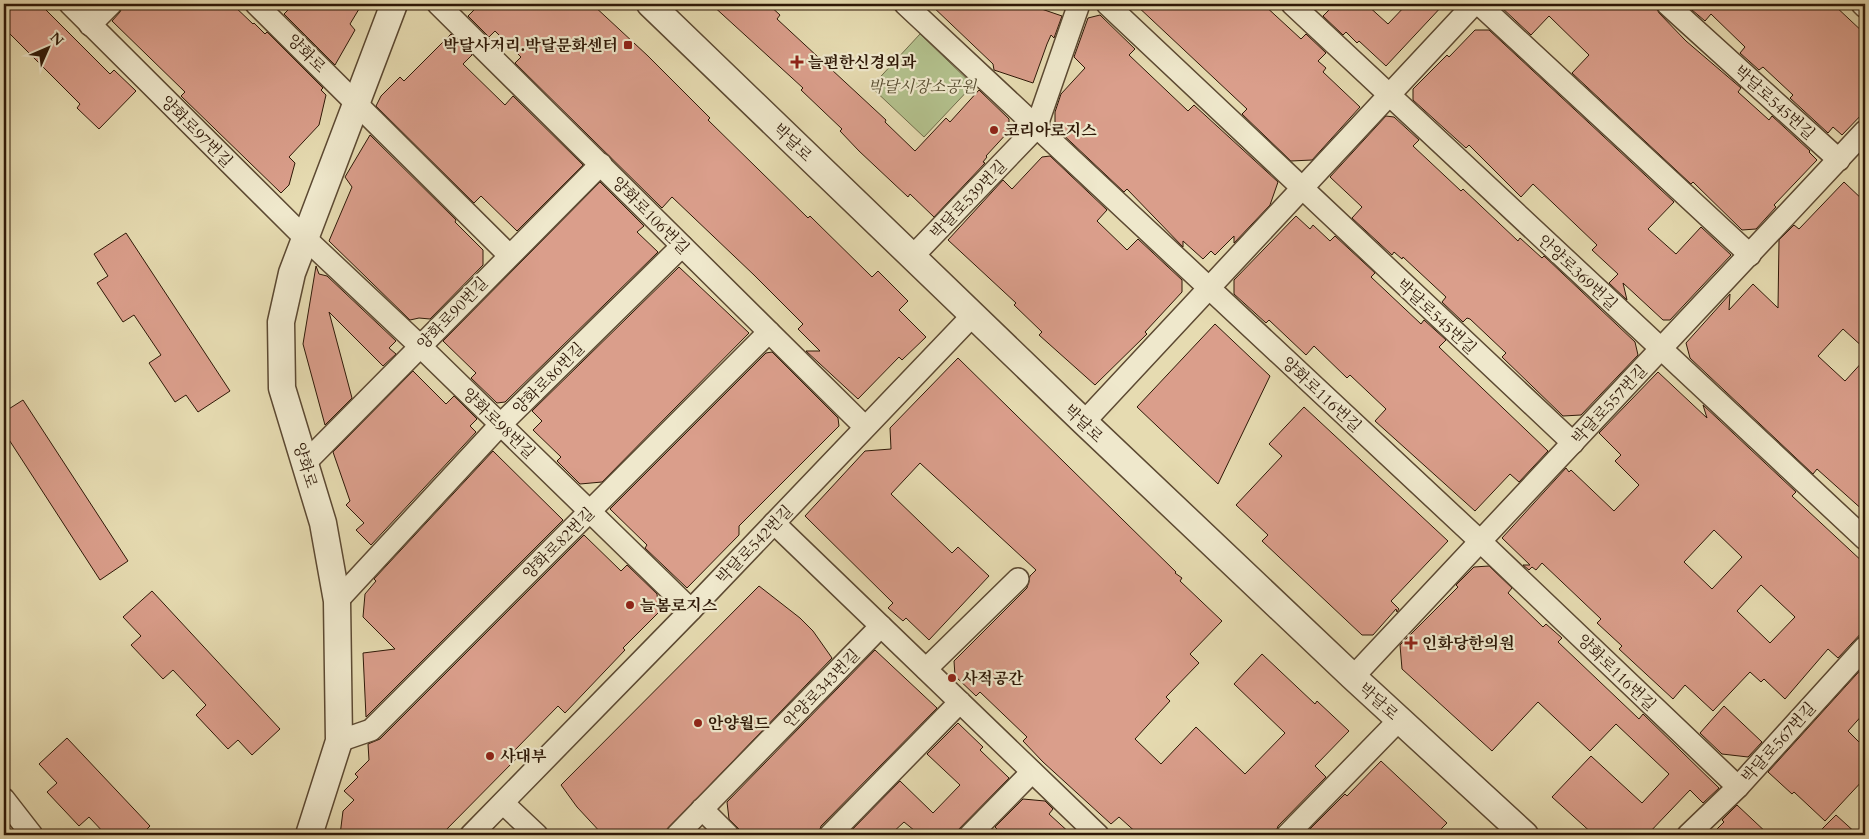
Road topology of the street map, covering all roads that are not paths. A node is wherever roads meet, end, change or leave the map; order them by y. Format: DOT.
graph roads {
  1 [pos="70,4"];
  2 [pos="111,4"];
  3 [pos="256,4"];
  4 [pos="394,4"];
  5 [pos="438,4"];
  6 [pos="650,4"];
  7 [pos="905,4"];
  8 [pos="1079,4"];
  9 [pos="1107,4"];
  10 [pos="1292,4"];
  11 [pos="1474,4"];
  12 [pos="1479,4"];
  13 [pos="1666,4"];
  14 [pos="1862,4"];
  15 [pos="1865,7"];
  16 [pos="90,25"];
  17 [pos="1389,95"];
  18 [pos="357,103"];
  19 [pos="1036,128"];
  20 [pos="1865,131"];
  21 [pos="1839,160"];
  22 [pos="601,164"];
  23 [pos="1301,189"];
  24 [pos="305,238"];
  25 [pos="682,246"];
  26 [pos="1750,255"];
  27 [pos="509,256"];
  28 [pos="912,257"];
  29 [pos="1209,288"];
  30 [pos="972,316"];
  31 [pos="769,332"];
  32 [pos="420,346"];
  33 [pos="1661,348"];
  34 [pos="1084,422"];
  35 [pos="501,424"];
  36 [pos="864,427"];
  37 [pos="1572,443"];
  38 [pos="305,463"];
  39 [pos="589,512"];
  40 [pos="774,523"];
  41 [pos="1865,539"];
  42 [pos="1481,542"];
  43 [pos="1018,579"];
  44 [pos="337,601"];
  45 [pos="691,610"];
  46 [pos="881,626"];
  47 [pos="1865,647"];
  48 [pos="926,669"];
  49 [pos="1352,677"];
  50 [pos="960,702"];
  51 [pos="1400,720"];
  52 [pos="338,741"];
  53 [pos="1032,772"];
  54 [pos="1738,786"];
  55 [pos="4,799"];
  56 [pos="503,803"];
  57 [pos="702,809"];
  58 [pos="32,835"];
  59 [pos="310,835"];
  60 [pos="470,835"];
  61 [pos="537,835"];
  62 [pos="676,835"];
  63 [pos="728,835"];
  64 [pos="830,835"];
  65 [pos="970,835"];
  66 [pos="1098,835"];
  67 [pos="1287,835"];
  68 [pos="1525,835"];
  69 [pos="1688,835"];
  1 -- 16 [label="street, 양화로97번길"];
  2 -- 16 [label="street"];
  3 -- 18 [label="street, 양화로"];
  4 -- 18 [label="street, 양화로"];
  5 -- 22 [label="street, 양화로106번길"];
  6 -- 28 [label="street, 박달로"];
  7 -- 19 [label="street, 양화로116번길"];
  8 -- 19 [label="street, 박달로539번길"];
  9 -- 23 [label="street"];
  10 -- 17 [label="street, 안양로369번길"];
  11 -- 17 [label="street"];
  12 -- 26 [label="street"];
  13 -- 21 [label="street, 박달로545번길"];
  14 -- 15 [label="street"];
  16 -- 24 [label="street, 양화로97번길"];
  17 -- 23 [label="street"];
  17 -- 33 [label="street, 안양로369번길"];
  18 -- 24 [label="street, 양화로"];
  18 -- 27 [label="street, 양화로"];
  19 -- 28 [label="street, 박달로539번길"];
  19 -- 29 [label="street, 양화로116번길"];
  20 -- 21 [label="street, 박달로557번길"];
  21 -- 26 [label="street, 박달로557번길"];
  22 -- 25 [label="street, 양화로106번길"];
  22 -- 27 [label="street, 양화로90번길"];
  23 -- 29 [label="street"];
  23 -- 37 [label="street, 박달로545번길"];
  24 -- 32 [label="street, 양화로98번길"];
  24 -- 38 [label="street, 양화로"];
  25 -- 31 [label="street, 양화로106번길"];
  25 -- 35 [label="street, 양화로86번길"];
  26 -- 33 [label="street, 박달로557번길"];
  27 -- 32 [label="street, 양화로90번길"];
  28 -- 30 [label="street, 박달로"];
  29 -- 34 [label="street"];
  29 -- 42 [label="street, 양화로116번길"];
  30 -- 34 [label="street, 박달로"];
  30 -- 36 [label="street, 박달로542번길"];
  31 -- 36 [label="street, 양화로106번길"];
  31 -- 39 [label="street, 양화로82번길"];
  32 -- 35 [label="street, 양화로98번길"];
  32 -- 38 [label="street, 양화로90번길"];
  33 -- 37 [label="street, 박달로557번길"];
  33 -- 41 [label="street, 안양로369번길"];
  34 -- 49 [label="street, 박달로"];
  35 -- 39 [label="street, 양화로98번길"];
  35 -- 44 [label="street, 양화로86번길"];
  36 -- 40 [label="street, 박달로542번길"];
  37 -- 42 [label="street, 박달로557번길"];
  38 -- 44 [label="street, 양화로"];
  39 -- 45 [label="street, 양화로98번길"];
  39 -- 52 [label="street, 양화로82번길"];
  40 -- 45 [label="street, 박달로542번길"];
  40 -- 46 [label="street"];
  42 -- 49 [label="street, 박달로557번길"];
  42 -- 54 [label="street, 양화로116번길"];
  43 -- 48 [label="street"];
  44 -- 52 [label="street, 양화로"];
  45 -- 56 [label="street, 박달로542번길"];
  46 -- 48 [label="street"];
  46 -- 57 [label="street, 안양로343번길"];
  47 -- 54 [label="street, 박달로567번길"];
  48 -- 50 [label="street"];
  49 -- 51 [label="street, 박달로"];
  50 -- 53 [label="street"];
  50 -- 64 [label="street"];
  51 -- 67 [label="street"];
  51 -- 68 [label="street, 박달로"];
  52 -- 59 [label="street, 양화로"];
  53 -- 65 [label="street"];
  53 -- 66 [label="street"];
  54 -- 69 [label="street, 박달로567번길"];
  55 -- 58 [label="street"];
  56 -- 60 [label="street, 박달로542번길"];
  56 -- 61 [label="street"];
  57 -- 62 [label="street, 안양로343번길"];
  57 -- 63 [label="street"];
}
